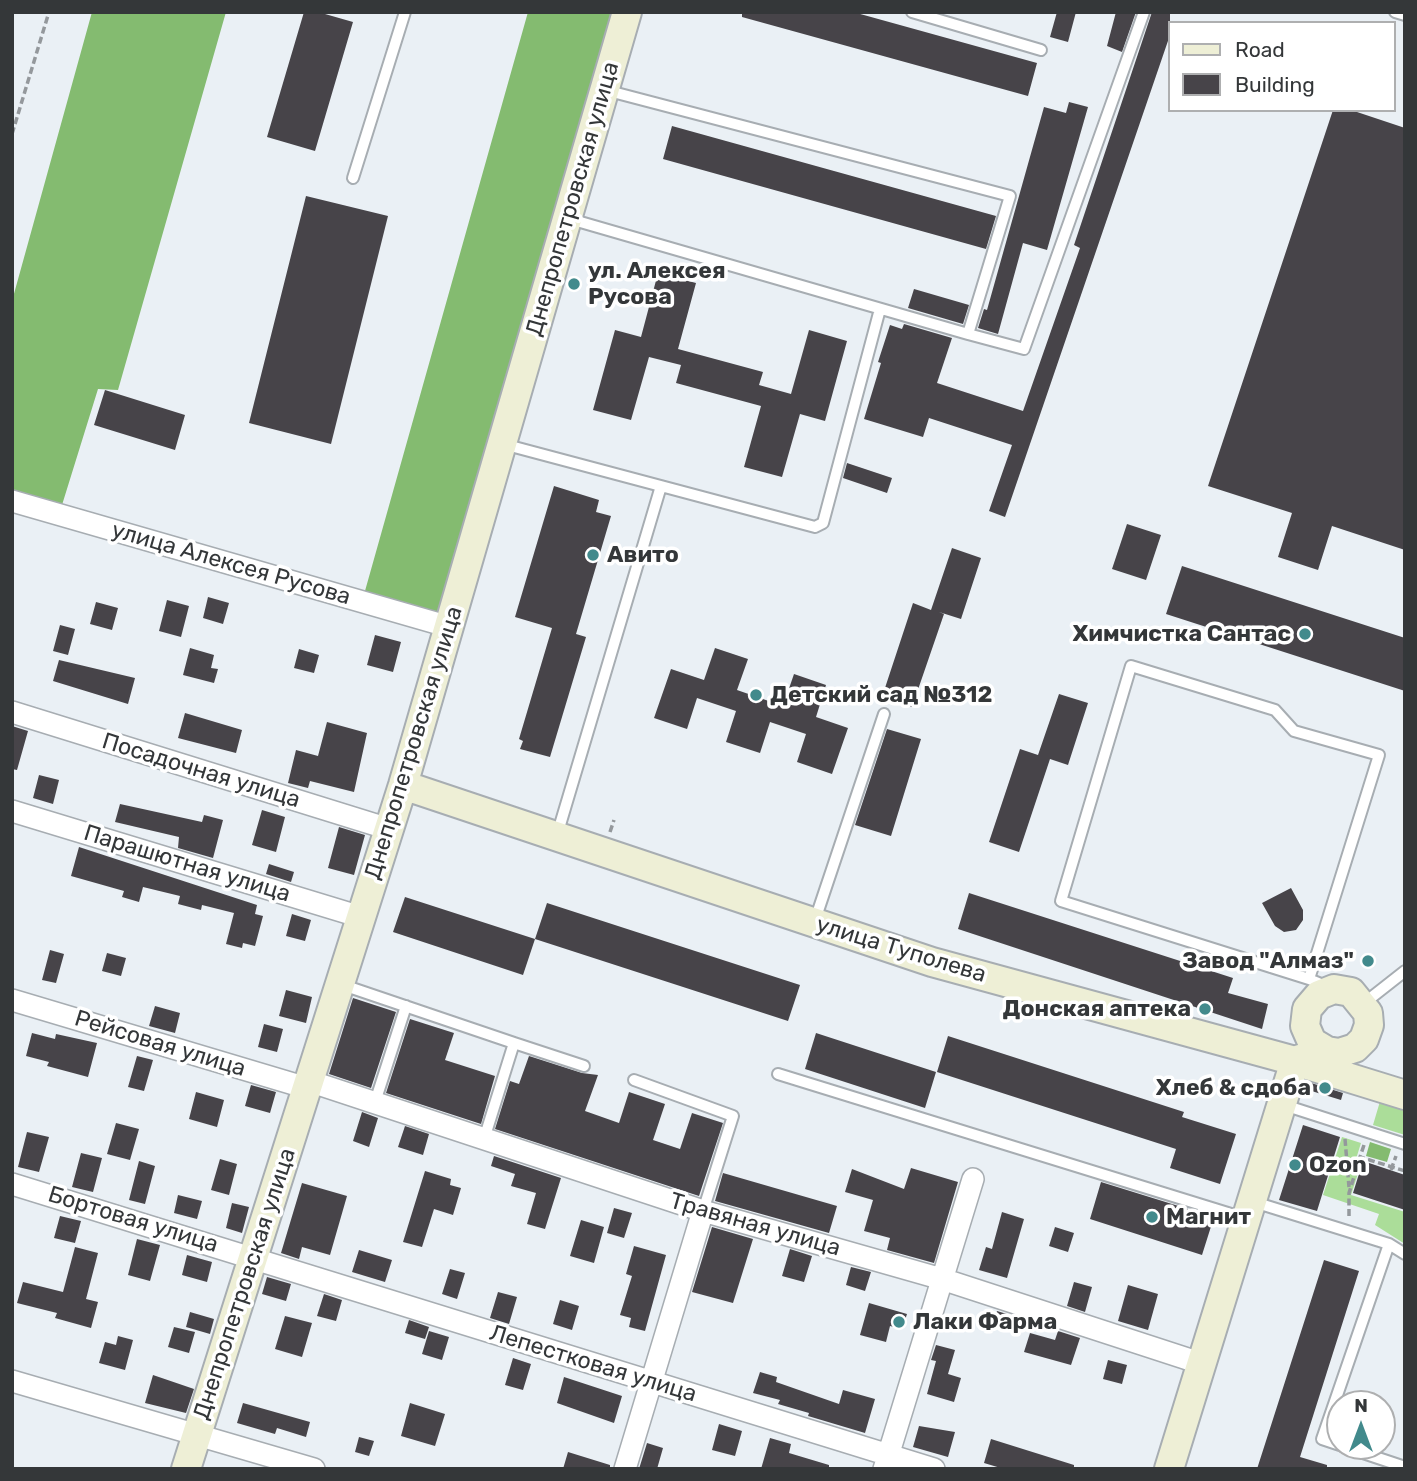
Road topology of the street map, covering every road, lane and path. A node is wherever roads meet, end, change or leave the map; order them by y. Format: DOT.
graph roads {
  1 [pos="49,12"];
  2 [pos="405,12"];
  3 [pos="627,12"];
  4 [pos="912,12"];
  5 [pos="1144,12"];
  6 [pos="1395,12"];
  7 [pos="1405,15"];
  8 [pos="1041,50"];
  9 [pos="604,90"];
  10 [pos="12,134"];
  11 [pos="353,178"];
  12 [pos="567,218"];
  13 [pos="880,309"];
  14 [pos="968,334"];
  15 [pos="503,444"];
  16 [pos="661,486"];
  17 [pos="12,501"];
  18 [pos="450,626"];
  19 [pos="12,712"];
  20 [pos="884,714"];
  21 [pos="403,785"];
  22 [pos="12,811"];
  23 [pos="389,829"];
  24 [pos="557,836"];
  25 [pos="361,917"];
  26 [pos="814,923"];
  27 [pos="1405,971"];
  28 [pos="340,984"];
  29 [pos="1321,984"];
  30 [pos="12,1000"];
  31 [pos="1363,1004"];
  32 [pos="406,1006"];
  33 [pos="514,1042"];
  34 [pos="1327,1051"];
  35 [pos="1295,1061"];
  36 [pos="584,1066"];
  37 [pos="778,1074"];
  38 [pos="634,1080"];
  39 [pos="308,1084"];
  40 [pos="1405,1096"];
  41 [pos="375,1102"];
  42 [pos="1280,1104"];
  43 [pos="1342,1128"];
  44 [pos="1367,1137"];
  45 [pos="484,1139"];
  46 [pos="1405,1144"];
  47 [pos="1360,1157"];
  48 [pos="1405,1171"];
  49 [pos="973,1180"];
  50 [pos="12,1184"];
  51 [pos="1349,1193"];
  52 [pos="1249,1210"];
  53 [pos="703,1211"];
  54 [pos="1351,1232"];
  55 [pos="1390,1244"];
  56 [pos="1405,1254"];
  57 [pos="253,1257"];
  58 [pos="942,1279"];
  59 [pos="1203,1364"];
  60 [pos="12,1381"];
  61 [pos="651,1382"];
  62 [pos="1339,1390"];
  63 [pos="198,1433"];
  64 [pos="1386,1460"];
  65 [pos="886,1462"];
  66 [pos="1405,1466"];
  67 [pos="186,1469"];
  68 [pos="314,1469"];
  69 [pos="625,1469"];
  70 [pos="934,1469"];
  71 [pos="1169,1469"];
  1 -- 10 [label="path"];
  2 -- 11 [label="lane"];
  3 -- 9 [label="street, Днепропетровская улица"];
  4 -- 8 [label="lane"];
  5 -- 14 [label="lane"];
  6 -- 7 [label="lane"];
  9 -- 12 [label="street, Днепропетровская улица"];
  9 -- 14 [label="lane"];
  12 -- 13 [label="lane"];
  12 -- 15 [label="street, Днепропетровская улица"];
  13 -- 14 [label="lane"];
  13 -- 16 [label="lane"];
  15 -- 16 [label="lane"];
  15 -- 18 [label="street, Днепропетровская улица"];
  16 -- 24 [label="lane"];
  17 -- 18 [label="street, улица Алексея Русова"];
  18 -- 21 [label="street, Днепропетровская улица"];
  19 -- 23 [label="street, Посадочная улица"];
  20 -- 26 [label="lane"];
  21 -- 23 [label="street, Днепропетровская улица"];
  21 -- 24 [label="street, улица Туполева"];
  22 -- 25 [label="street, Парашютная улица"];
  23 -- 25 [label="street, Днепропетровская улица"];
  24 -- 26 [label="street, улица Туполева"];
  25 -- 28 [label="street, Днепропетровская улица"];
  26 -- 35 [label="street, улица Туполева"];
  27 -- 31 [label="lane"];
  28 -- 32 [label="lane"];
  28 -- 39 [label="street, Днепропетровская улица"];
  29 -- 29 [label="lane"];
  29 -- 31 [label="street"];
  29 -- 34 [label="street"];
  30 -- 39 [label="street, Рейсовая улица"];
  31 -- 34 [label="street"];
  32 -- 33 [label="lane"];
  32 -- 41 [label="lane"];
  33 -- 36 [label="lane"];
  33 -- 45 [label="lane"];
  34 -- 35 [label="street"];
  35 -- 40 [label="street, улица Туполева"];
  35 -- 42 [label="street"];
  37 -- 52 [label="lane"];
  38 -- 53 [label="lane"];
  39 -- 41 [label="street, Травяная улица"];
  39 -- 57 [label="street, Днепропетровская улица"];
  41 -- 45 [label="street, Травяная улица"];
  42 -- 46 [label="lane"];
  42 -- 52 [label="street"];
  43 -- 51 [label="path"];
  44 -- 47 [label="path"];
  45 -- 53 [label="street, Травяная улица"];
  47 -- 48 [label="path"];
  47 -- 51 [label="path"];
  49 -- 58 [label="street"];
  50 -- 57 [label="street, Бортовая улица"];
  51 -- 54 [label="path"];
  52 -- 54 [label="lane"];
  52 -- 59 [label="street"];
  53 -- 58 [label="street, Травяная улица"];
  53 -- 61 [label="street"];
  54 -- 55 [label="lane"];
  55 -- 56 [label="lane"];
  55 -- 62 [label="lane"];
  57 -- 61 [label="street, Лепестковая улица"];
  57 -- 63 [label="street, Днепропетровская улица"];
  58 -- 59 [label="street, Травяная улица"];
  58 -- 65 [label="street"];
  59 -- 71 [label="street"];
  60 -- 63 [label="street"];
  61 -- 65 [label="street, Лепестковая улица"];
  61 -- 69 [label="street"];
  63 -- 67 [label="street, Днепропетровская улица"];
  63 -- 68 [label="street"];
  64 -- 66 [label="lane"];
  65 -- 70 [label="street, Лепестковая улица"];
}
